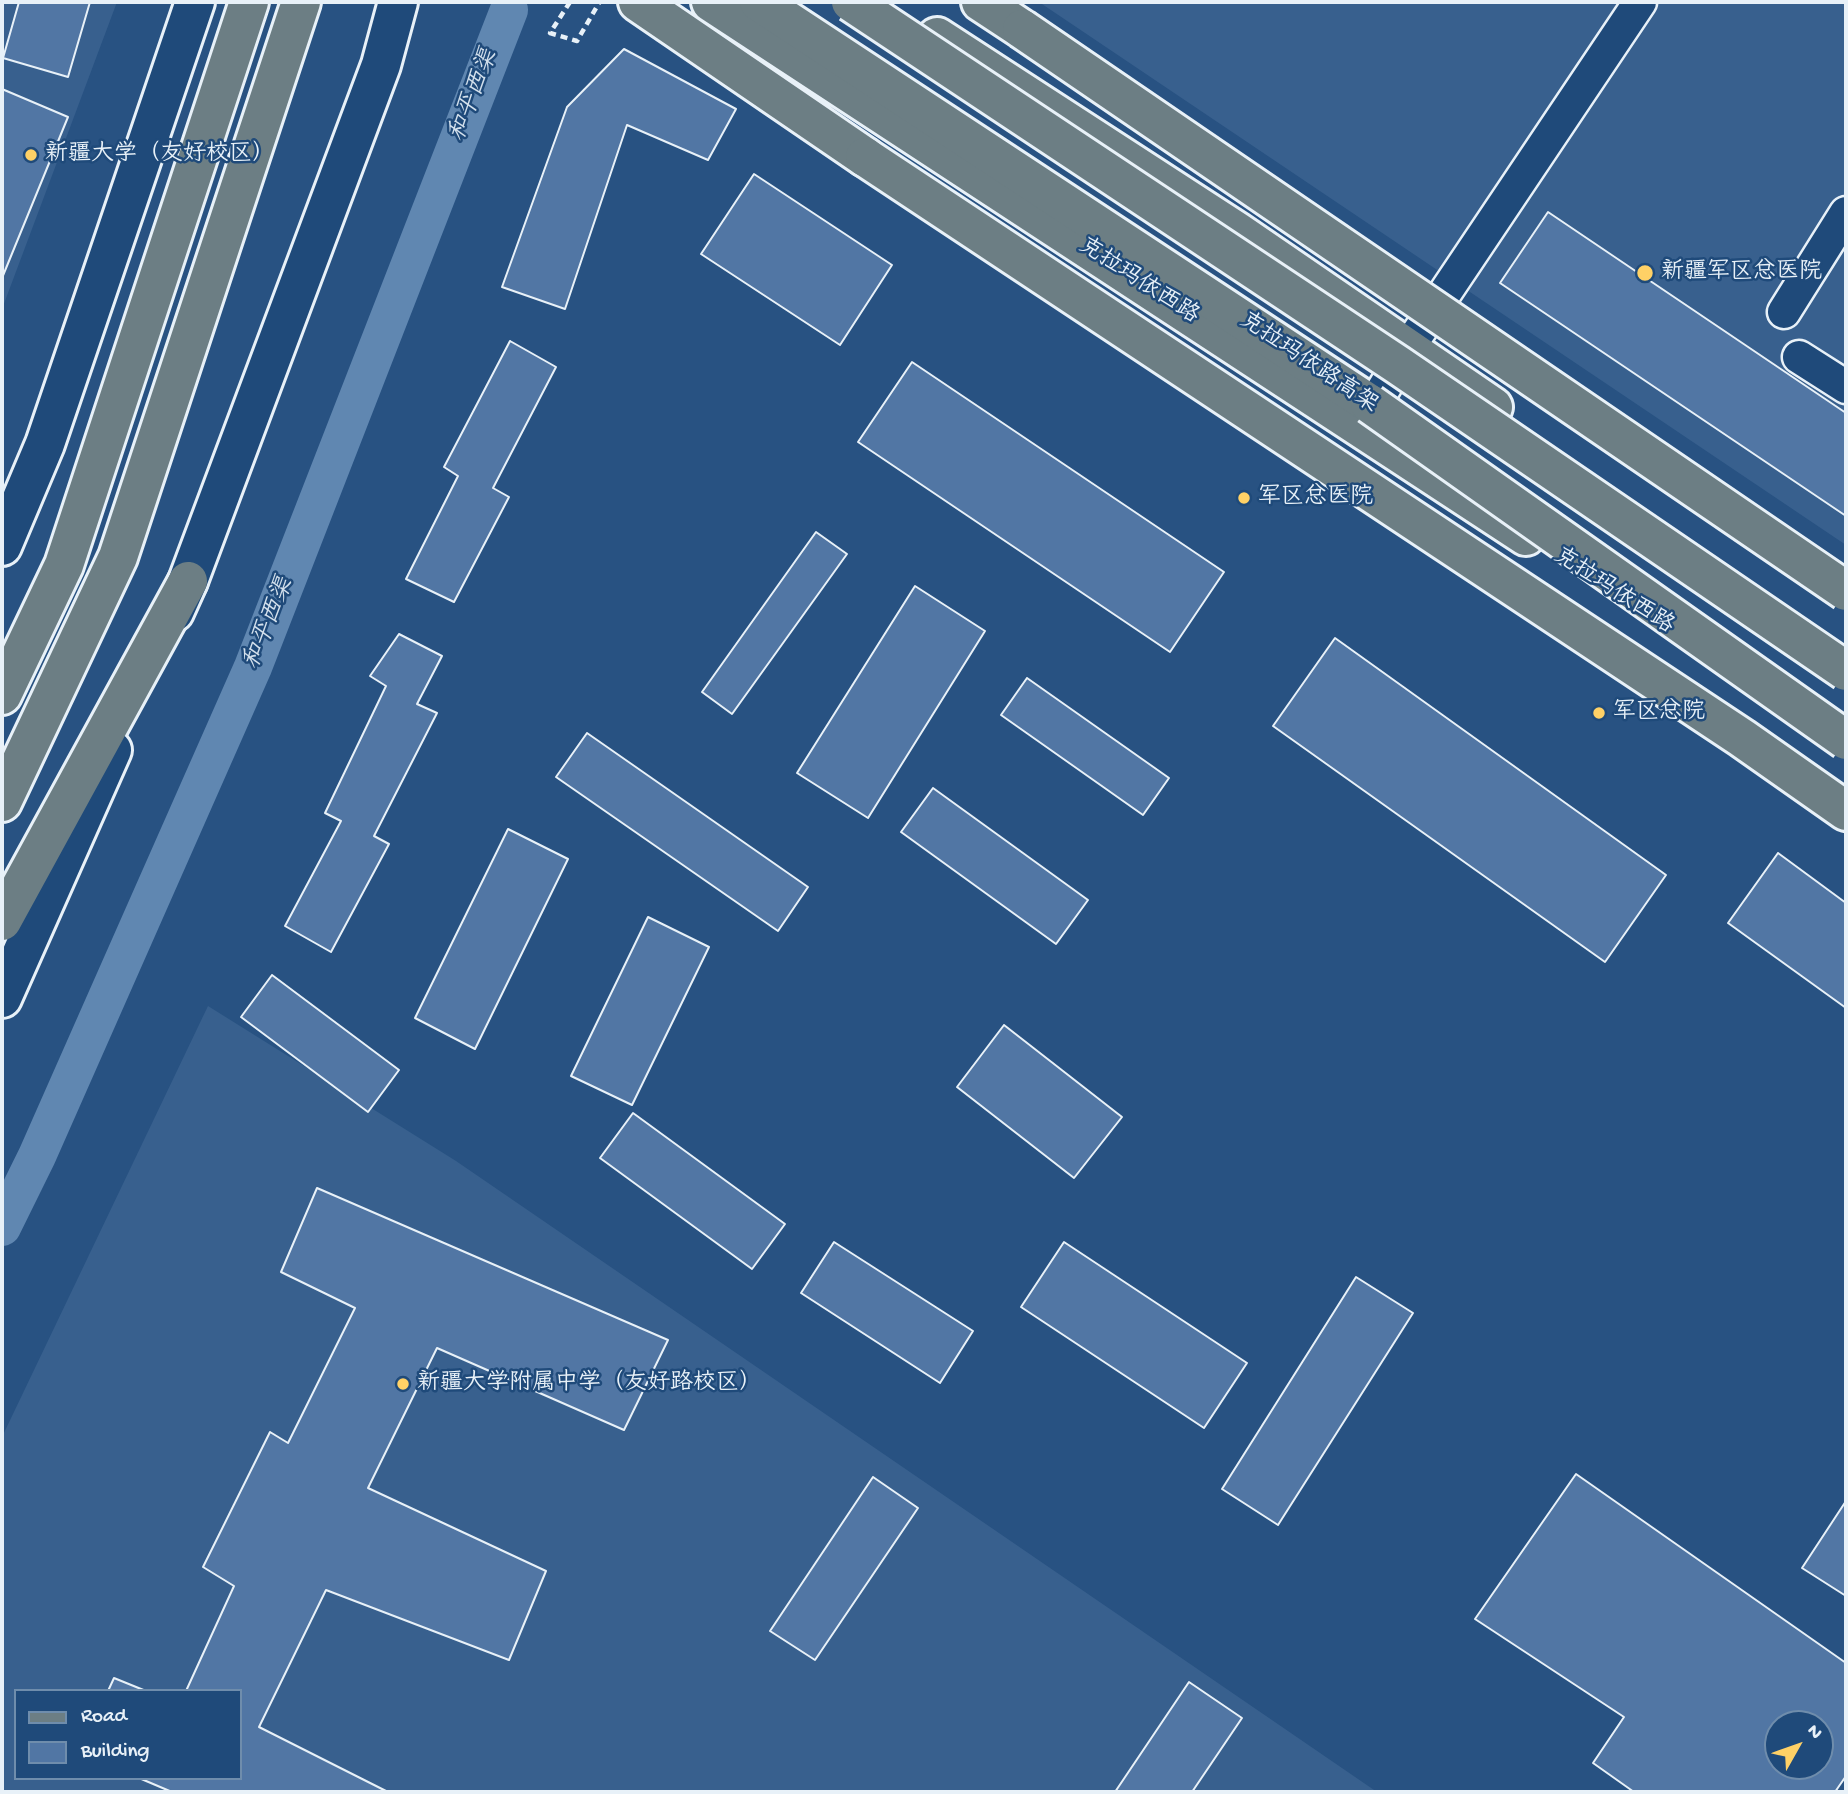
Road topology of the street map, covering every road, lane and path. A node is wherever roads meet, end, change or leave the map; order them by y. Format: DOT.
graph roads {
  1 [pos="195,2"];
  2 [pos="249,2"];
  3 [pos="301,2"];
  4 [pos="398,2"];
  5 [pos="570,2"];
  6 [pos="600,2"];
  7 [pos="638,2"];
  8 [pos="711,2"];
  9 [pos="759,2"];
  10 [pos="850,2"];
  11 [pos="883,2"];
  12 [pos="981,2"];
  13 [pos="1640,2"];
  14 [pos="1846,213"];
  15 [pos="1784,312"];
  16 [pos="1408,348"];
  17 [pos="1799,357"];
  18 [pos="1846,387"];
  19 [pos="1361,428"];
  20 [pos="2,546"];
  21 [pos="188,581"];
  22 [pos="1846,591"];
  23 [pos="1846,650"];
  24 [pos="1846,671"];
  25 [pos="2,695"];
  26 [pos="1846,743"];
  27 [pos="2,802"];
  28 [pos="1846,811"];
  29 [pos="2,921"];
  30 [pos="2,998"];
  1 -- 20 [label="main road"];
  2 -- 25 [label="main road"];
  3 -- 27 [label="main road"];
  4 -- 21 [label="main road"];
  5 -- 6 [label="path"];
  7 -- 28 [label="main road"];
  8 -- 19 [label="main road, 克拉玛依西路"];
  9 -- 26 [label="main road, 克拉玛依路高架, bridge"];
  10 -- 24 [label="main road, bridge"];
  11 -- 16 [label="main road"];
  12 -- 22 [label="main road, bridge"];
  13 -- 16 [label="street"];
  14 -- 15 [label="street"];
  16 -- 19 [label="street"];
  16 -- 23 [label="main road"];
  17 -- 18 [label="street"];
  19 -- 26 [label="main road, 克拉玛依西路"];
  21 -- 29 [label="main road"];
  21 -- 30 [label="main road"];
}
